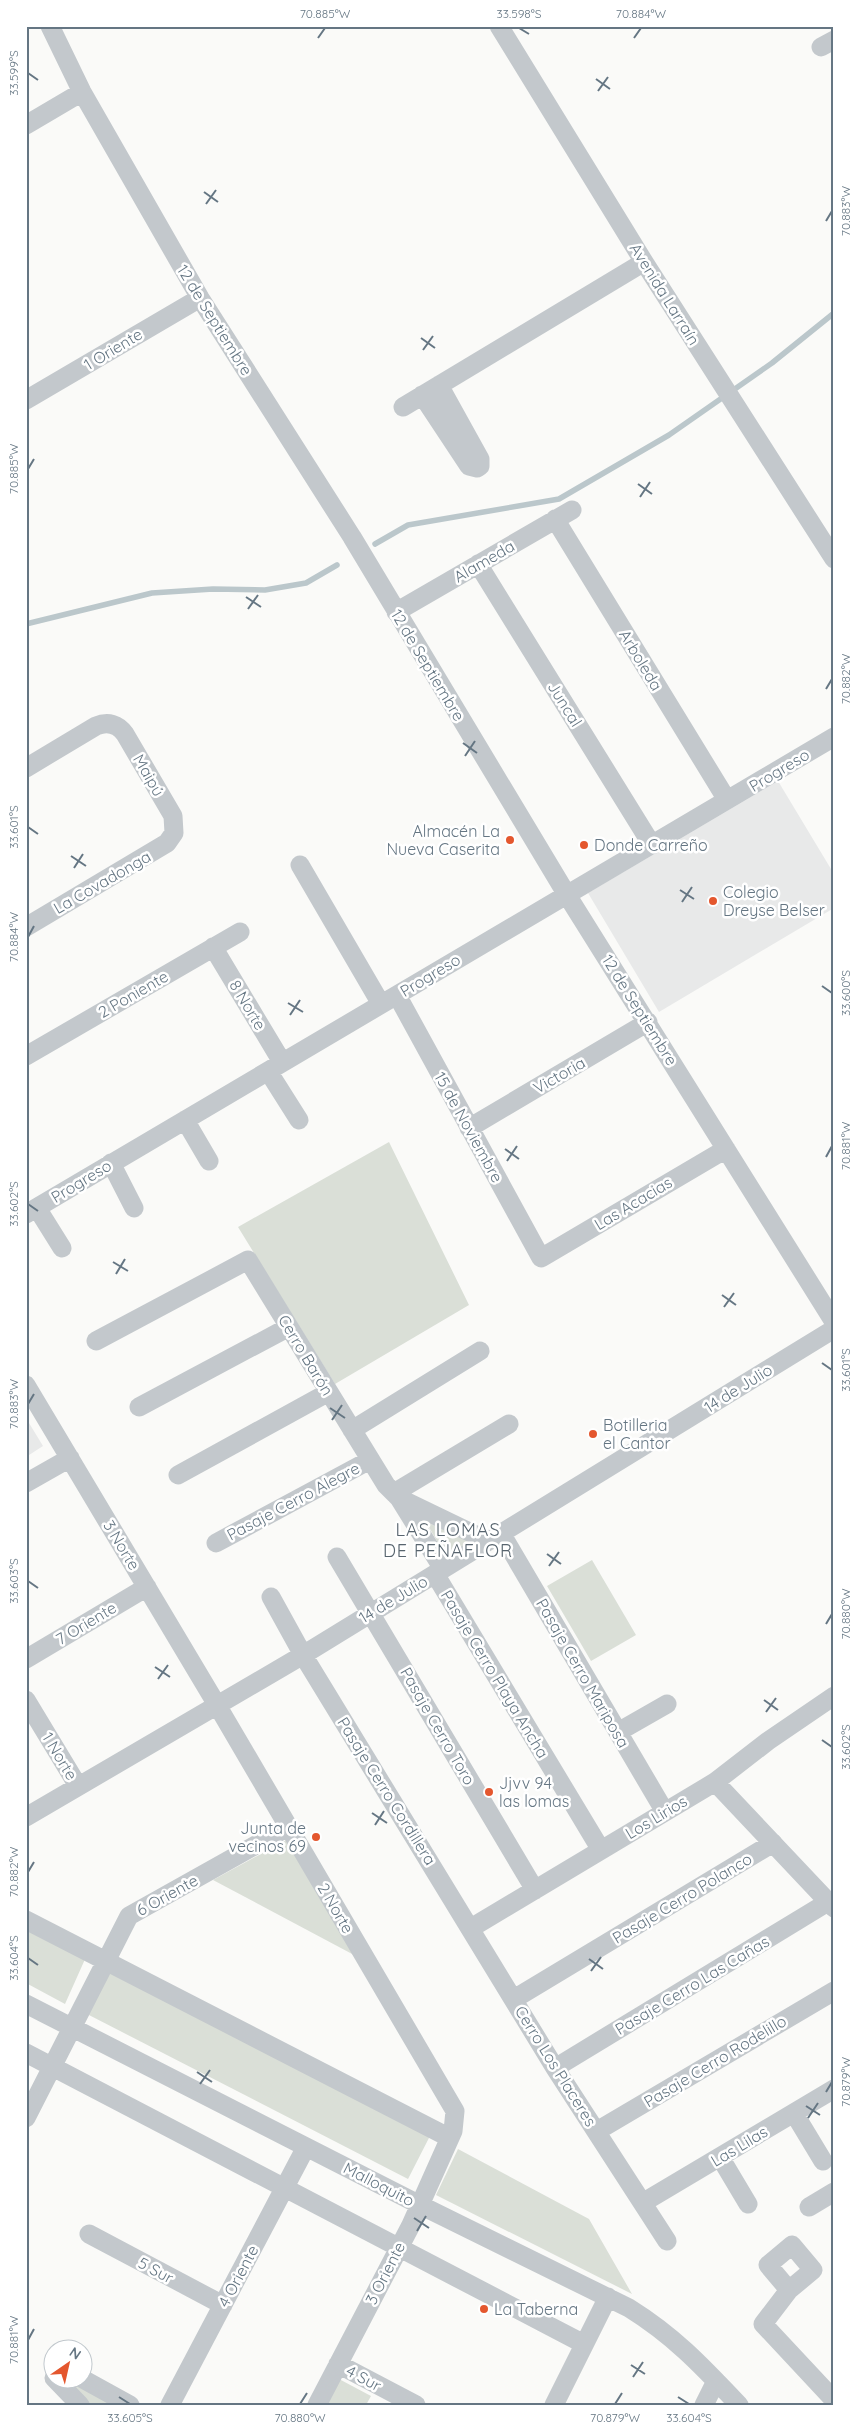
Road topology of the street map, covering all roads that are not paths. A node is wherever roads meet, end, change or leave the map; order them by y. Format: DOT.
graph roads {
  1 [pos="50,26"];
  2 [pos="499,26"];
  3 [pos="82,92"];
  4 [pos="26,125"];
  5 [pos="644,262"];
  6 [pos="200,298"];
  7 [pos="439,385"];
  8 [pos="422,395"];
  9 [pos="26,400"];
  10 [pos="403,407"];
  11 [pos="572,510"];
  12 [pos="555,519"];
  13 [pos="834,559"];
  14 [pos="478,564"];
  15 [pos="396,612"];
  16 [pos="834,737"];
  17 [pos="26,768"];
  18 [pos="727,800"];
  19 [pos="174,833"];
  20 [pos="652,844"];
  21 [pos="300,865"];
  22 [pos="566,895"];
  23 [pos="26,926"];
  24 [pos="240,932"];
  25 [pos="213,947"];
  26 [pos="389,1000"];
  27 [pos="648,1022"];
  28 [pos="26,1056"];
  29 [pos="275,1067"];
  30 [pos="185,1120"];
  31 [pos="299,1120"];
  32 [pos="469,1128"];
  33 [pos="726,1149"];
  34 [pos="209,1161"];
  35 [pos="111,1164"];
  36 [pos="134,1208"];
  37 [pos="31,1211"];
  38 [pos="62,1248"];
  39 [pos="540,1258"];
  40 [pos="834,1322"];
  41 [pos="289,1327"];
  42 [pos="834,1329"];
  43 [pos="96,1341"];
  44 [pos="480,1351"];
  45 [pos="26,1386"];
  46 [pos="329,1392"];
  47 [pos="139,1407"];
  48 [pos="509,1424"];
  49 [pos="352,1430"];
  50 [pos="70,1458"];
  51 [pos="370,1460"];
  52 [pos="178,1475"];
  53 [pos="26,1483"];
  54 [pos="396,1495"];
  55 [pos="495,1537"];
  56 [pos="216,1543"];
  57 [pos="337,1557"];
  58 [pos="439,1571"];
  59 [pos="147,1587"];
  60 [pos="271,1597"];
  61 [pos="371,1613"];
  62 [pos="303,1655"];
  63 [pos="26,1659"];
  64 [pos="834,1696"];
  65 [pos="26,1700"];
  66 [pos="667,1704"];
  67 [pos="217,1705"];
  68 [pos="618,1732"];
  69 [pos="715,1782"];
  70 [pos="78,1786"];
  71 [pos="665,1812"];
  72 [pos="26,1817"];
  73 [pos="288,1827"];
  74 [pos="772,1843"];
  75 [pos="601,1850"];
  76 [pos="535,1890"];
  77 [pos="831,1905"];
  78 [pos="26,1920"];
  79 [pos="471,1928"];
  80 [pos="106,1960"];
  81 [pos="834,1991"];
  82 [pos="514,1999"];
  83 [pos="26,2004"];
  84 [pos="72,2028"];
  85 [pos="26,2053"];
  86 [pos="52,2066"];
  87 [pos="555,2068"];
  88 [pos="834,2090"];
  89 [pos="455,2111"];
  90 [pos="794,2113"];
  91 [pos="26,2118"];
  92 [pos="597,2131"];
  93 [pos="450,2138"];
  94 [pos="306,2147"];
  95 [pos="720,2156"];
  96 [pos="823,2161"];
  97 [pos="285,2188"];
  98 [pos="834,2192"];
  99 [pos="644,2202"];
  100 [pos="748,2204"];
  101 [pos="420,2205"];
  102 [pos="809,2207"];
  103 [pos="89,2234"];
  104 [pos="667,2241"];
  105 [pos="399,2247"];
  106 [pos="789,2290"];
  107 [pos="608,2297"];
  108 [pos="223,2305"];
  109 [pos="584,2344"];
  110 [pos="338,2364"];
  111 [pos="716,2381"];
  112 [pos="92,2384"];
  113 [pos="63,2388"];
  114 [pos="834,2400"];
  115 [pos="80,2405"];
  116 [pos="130,2405"];
  117 [pos="170,2405"];
  118 [pos="317,2405"];
  119 [pos="416,2405"];
  120 [pos="554,2405"];
  121 [pos="704,2405"];
  122 [pos="738,2405"];
  1 -- 3 [label="street, 12 de Septiembre"];
  2 -- 5 [label="street, Avenida Larraín"];
  3 -- 4 [label="street"];
  3 -- 6 [label="street, 12 de Septiembre"];
  5 -- 7 [label="street"];
  5 -- 13 [label="street, Avenida Larraín"];
  6 -- 9 [label="street, 1 Oriente"];
  6 -- 15 [label="street, 12 de Septiembre"];
  7 -- 8 [label="street"];
  7 -- 8 [label="street"];
  8 -- 10 [label="street"];
  11 -- 12 [label="street, Alameda"];
  12 -- 14 [label="street, Alameda"];
  12 -- 18 [label="street, Arboleda"];
  14 -- 15 [label="street, Alameda"];
  14 -- 20 [label="street, Juncal"];
  15 -- 22 [label="street, 12 de Septiembre"];
  16 -- 18 [label="street, Progreso"];
  17 -- 19 [label="street, Maipú"];
  18 -- 20 [label="street, Progreso"];
  19 -- 23 [label="street, La Covadonga"];
  20 -- 22 [label="street, Progreso"];
  21 -- 26 [label="street, 15 de Noviembre"];
  22 -- 26 [label="street, Progreso"];
  22 -- 27 [label="street, 12 de Septiembre"];
  24 -- 25 [label="street, 2 Poniente"];
  25 -- 28 [label="street, 2 Poniente"];
  25 -- 29 [label="street, 8 Norte"];
  26 -- 29 [label="street, Progreso"];
  26 -- 32 [label="street, 15 de Noviembre"];
  27 -- 32 [label="street, Victoria"];
  27 -- 33 [label="street, 12 de Septiembre"];
  29 -- 30 [label="street, Progreso"];
  29 -- 31 [label="street, 8 Norte"];
  30 -- 34 [label="street"];
  30 -- 35 [label="street, Progreso"];
  32 -- 39 [label="street, 15 de Noviembre"];
  33 -- 39 [label="street, Las Acacias"];
  33 -- 40 [label="street, 12 de Septiembre"];
  35 -- 36 [label="street"];
  35 -- 37 [label="street, Progreso"];
  37 -- 38 [label="street"];
  41 -- 43 [label="street, Cerro Barón"];
  41 -- 46 [label="street, Cerro Barón"];
  41 -- 47 [label="street"];
  42 -- 55 [label="street, 14 de Julio"];
  44 -- 49 [label="street"];
  45 -- 50 [label="street, 3 Norte"];
  46 -- 49 [label="street, Cerro Barón"];
  46 -- 52 [label="street"];
  48 -- 54 [label="street"];
  49 -- 51 [label="street, Cerro Barón"];
  50 -- 53 [label="street"];
  50 -- 59 [label="street, 3 Norte"];
  51 -- 54 [label="street, Cerro Barón"];
  51 -- 56 [label="street, Pasaje Cerro Alegre"];
  54 -- 55 [label="street, Cerro Barón"];
  54 -- 58 [label="street, Cerro Barón"];
  55 -- 58 [label="street, 14 de Julio"];
  55 -- 68 [label="street, Pasaje Cerro Mariposa"];
  57 -- 61 [label="street, Pasaje Cerro Toro"];
  58 -- 61 [label="street, 14 de Julio"];
  58 -- 75 [label="street, Pasaje Cerro Playa Ancha"];
  59 -- 63 [label="street, 7 Oriente"];
  59 -- 67 [label="street, 3 Norte"];
  60 -- 62 [label="street, Pasaje Cerro Cordillera"];
  61 -- 62 [label="street, 14 de Julio"];
  61 -- 76 [label="street, Pasaje Cerro Toro"];
  62 -- 67 [label="street, 14 de Julio"];
  62 -- 79 [label="street, Pasaje Cerro Cordillera"];
  64 -- 69 [label="street, Los Lirios"];
  65 -- 70 [label="street, 1 Norte"];
  66 -- 68 [label="street"];
  67 -- 70 [label="street, 14 de Julio"];
  67 -- 73 [label="street, 2 Norte"];
  68 -- 71 [label="street, Pasaje Cerro Mariposa"];
  69 -- 71 [label="street, Los Lirios"];
  69 -- 74 [label="street"];
  70 -- 72 [label="street, 14 de Julio"];
  71 -- 75 [label="street, Los Lirios"];
  73 -- 80 [label="street, 6 Oriente"];
  73 -- 89 [label="street, 2 Norte"];
  74 -- 77 [label="street"];
  74 -- 82 [label="street, Pasaje Cerro Polanco"];
  75 -- 76 [label="street, Los Lirios"];
  76 -- 79 [label="street, Los Lirios"];
  77 -- 87 [label="street, Pasaje Cerro Las Cañas"];
  78 -- 80 [label="street"];
  79 -- 82 [label="street, Cerro Los Placeres"];
  80 -- 84 [label="street, 6 Oriente"];
  80 -- 93 [label="street"];
  81 -- 92 [label="street, Pasaje Cerro Rodelillo"];
  82 -- 87 [label="street, Cerro Los Placeres"];
  83 -- 84 [label="street, Malloquito"];
  84 -- 86 [label="street, 6 Oriente"];
  84 -- 94 [label="street, Malloquito"];
  85 -- 86 [label="street"];
  86 -- 91 [label="street, 6 Oriente"];
  86 -- 97 [label="street"];
  87 -- 92 [label="street, Cerro Los Placeres"];
  88 -- 90 [label="street, Las Lilas"];
  89 -- 93 [label="street, 3 Oriente"];
  90 -- 95 [label="street, Las Lilas"];
  90 -- 96 [label="street"];
  92 -- 99 [label="street, Cerro Los Placeres"];
  93 -- 101 [label="street, 3 Oriente"];
  94 -- 97 [label="street, 4 Oriente"];
  94 -- 101 [label="street, Malloquito"];
  95 -- 99 [label="street, Las Lilas"];
  95 -- 100 [label="street"];
  97 -- 105 [label="street"];
  97 -- 108 [label="street, 4 Oriente"];
  98 -- 102 [label="street"];
  99 -- 104 [label="street, Cerro Los Placeres"];
  101 -- 105 [label="street, 3 Oriente"];
  101 -- 107 [label="street, Malloquito"];
  103 -- 108 [label="street, 5 Sur"];
  105 -- 109 [label="street"];
  105 -- 110 [label="street, 3 Oriente"];
  106 -- 114 [label="street"];
  107 -- 109 [label="street"];
  107 -- 111 [label="street, Malloquito"];
  108 -- 117 [label="street, 4 Oriente"];
  109 -- 120 [label="street"];
  110 -- 118 [label="street, 3 Oriente"];
  110 -- 119 [label="street, 4 Sur"];
  111 -- 121 [label="street"];
  111 -- 122 [label="street, Malloquito"];
  112 -- 116 [label="street"];
  113 -- 115 [label="street"];
}
